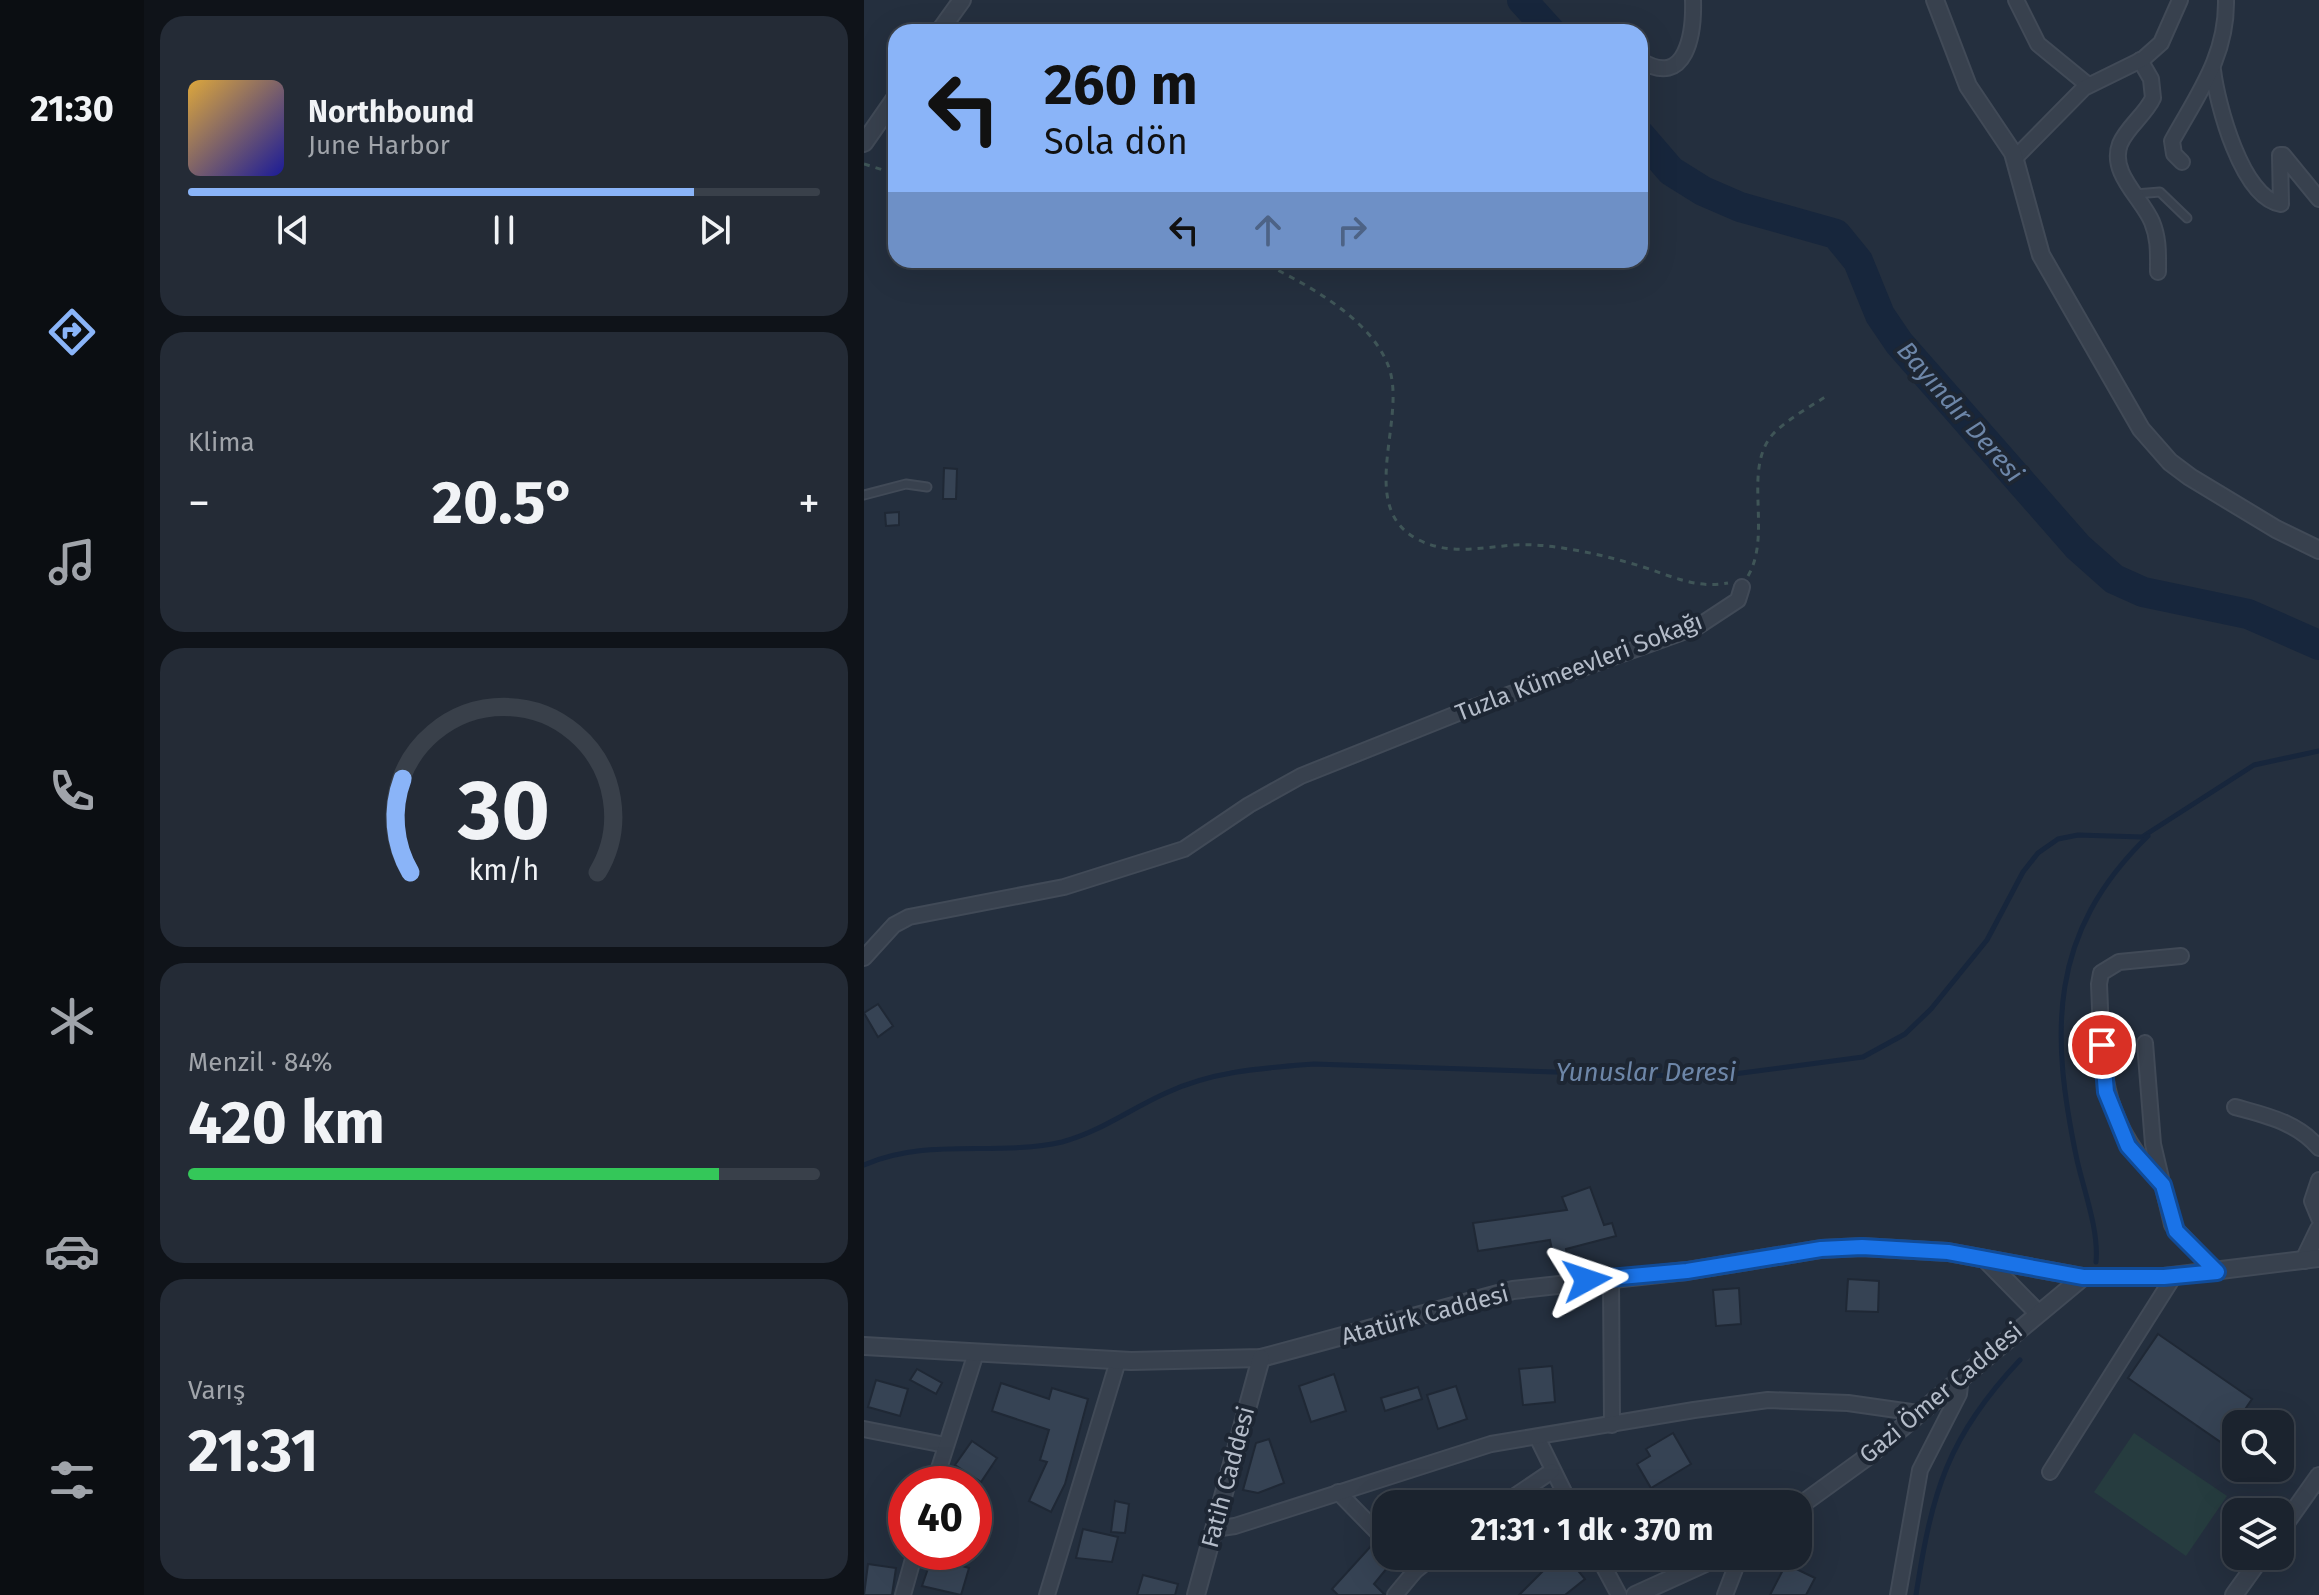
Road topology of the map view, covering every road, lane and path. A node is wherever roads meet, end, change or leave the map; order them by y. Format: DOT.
graph roads {
  1 [pos="962,0"];
  2 [pos="1693,0"];
  3 [pos="1935,0"];
  4 [pos="2016,0"];
  5 [pos="2180,0"];
  6 [pos="2226,0"];
  7 [pos="945,24"];
  8 [pos="2140,60"];
  9 [pos="1648,63"];
  10 [pos="2213,70"];
  11 [pos="2088,85"];
  12 [pos="888,108"];
  13 [pos="864,143"];
  14 [pos="2015,158"];
  15 [pos="2182,162"];
  16 [pos="864,164"];
  17 [pos="888,172"];
  18 [pos="2135,194"];
  19 [pos="2319,199"];
  20 [pos="2187,218"];
  21 [pos="1274,268"];
  22 [pos="2158,272"];
  23 [pos="1825,397"];
  24 [pos="927,487"];
  25 [pos="864,495"];
  26 [pos="2319,550"];
  27 [pos="1742,587"];
  28 [pos="2181,956"];
  29 [pos="864,958"];
  30 [pos="2145,1043"];
  31 [pos="2235,1107"];
  32 [pos="2319,1148"];
  33 [pos="2319,1180"];
  34 [pos="2163,1185"];
  35 [pos="2319,1218"];
  36 [pos="2319,1229"];
  37 [pos="2312,1259"];
  38 [pos="1986,1260"];
  39 [pos="2217,1272"];
  40 [pos="2174,1276"];
  41 [pos="2083,1277"];
  42 [pos="1611,1278"];
  43 [pos="2038,1313"];
  44 [pos="864,1346"];
  45 [pos="976,1353"];
  46 [pos="1261,1358"];
  47 [pos="1118,1361"];
  48 [pos="1961,1377"];
  49 [pos="1918,1413"];
  50 [pos="1612,1425"];
  51 [pos="864,1429"];
  52 [pos="1537,1437"];
  53 [pos="945,1445"];
  54 [pos="939,1466"];
  55 [pos="1552,1471"];
  56 [pos="2050,1472"];
  57 [pos="2319,1476"];
  58 [pos="1524,1490"];
  59 [pos="1562,1490"];
  60 [pos="1338,1492"];
  61 [pos="1812,1496"];
  62 [pos="2294,1511"];
  63 [pos="1372,1527"];
  64 [pos="1214,1529"];
  65 [pos="910,1570"];
  66 [pos="1606,1570"];
  67 [pos="1690,1570"];
  68 [pos="1735,1570"];
  69 [pos="2252,1570"];
  70 [pos="1415,1571"];
  71 [pos="903,1595"];
  72 [pos="1047,1595"];
  73 [pos="1196,1595"];
  74 [pos="1395,1595"];
  75 [pos="1619,1595"];
  76 [pos="1635,1595"];
  77 [pos="1725,1595"];
  78 [pos="1898,1595"];
  79 [pos="2234,1595"];
  1 -- 7 [label="street"];
  2 -- 9 [label="street"];
  3 -- 14 [label="street"];
  4 -- 11 [label="street"];
  5 -- 8 [label="street"];
  6 -- 10 [label="street"];
  8 -- 11 [label="street"];
  8 -- 18 [label="street"];
  10 -- 15 [label="street"];
  10 -- 19 [label="street"];
  11 -- 14 [label="street"];
  12 -- 13 [label="street"];
  14 -- 26 [label="street"];
  16 -- 17 [label="path"];
  18 -- 20 [label="lane"];
  18 -- 22 [label="street"];
  21 -- 27 [label="path, Tuzla Kümeevleri Sokağı"];
  23 -- 27 [label="path"];
  24 -- 25 [label="lane"];
  27 -- 29 [label="street, Tuzla Kümeevleri Sokağı"];
  28 -- 34 [label="street"];
  30 -- 34 [label="street"];
  31 -- 32 [label="street"];
  33 -- 35 [label="street"];
  34 -- 39 [label="street"];
  36 -- 37 [label="street"];
  37 -- 39 [label="street, Atatürk Caddesi"];
  38 -- 41 [label="street, Atatürk Caddesi"];
  38 -- 42 [label="street, Atatürk Caddesi"];
  38 -- 43 [label="street"];
  39 -- 40 [label="street, Atatürk Caddesi"];
  40 -- 41 [label="street, Atatürk Caddesi"];
  40 -- 56 [label="street"];
  41 -- 43 [label="street, Gazi Ömer Caddesi"];
  42 -- 46 [label="street, Atatürk Caddesi"];
  42 -- 50 [label="street"];
  43 -- 48 [label="street, Gazi Ömer Caddesi"];
  44 -- 45 [label="street, Atatürk Caddesi"];
  45 -- 47 [label="street, Atatürk Caddesi"];
  45 -- 53 [label="street"];
  46 -- 47 [label="street, Atatürk Caddesi"];
  46 -- 64 [label="street, Fatih Caddesi"];
  47 -- 72 [label="street"];
  48 -- 49 [label="street, Gazi Ömer Caddesi"];
  48 -- 78 [label="street"];
  49 -- 50 [label="street"];
  49 -- 61 [label="street, Gazi Ömer Caddesi"];
  50 -- 52 [label="street"];
  51 -- 53 [label="street"];
  52 -- 55 [label="street"];
  52 -- 60 [label="street"];
  53 -- 54 [label="street"];
  55 -- 58 [label="street"];
  55 -- 59 [label="street"];
  57 -- 62 [label="street"];
  60 -- 63 [label="street"];
  60 -- 64 [label="street"];
  64 -- 73 [label="street, Fatih Caddesi"];
  65 -- 71 [label="street"];
  66 -- 75 [label="street"];
  67 -- 76 [label="street"];
  68 -- 77 [label="street"];
  69 -- 79 [label="street"];
  70 -- 74 [label="street"];
}
